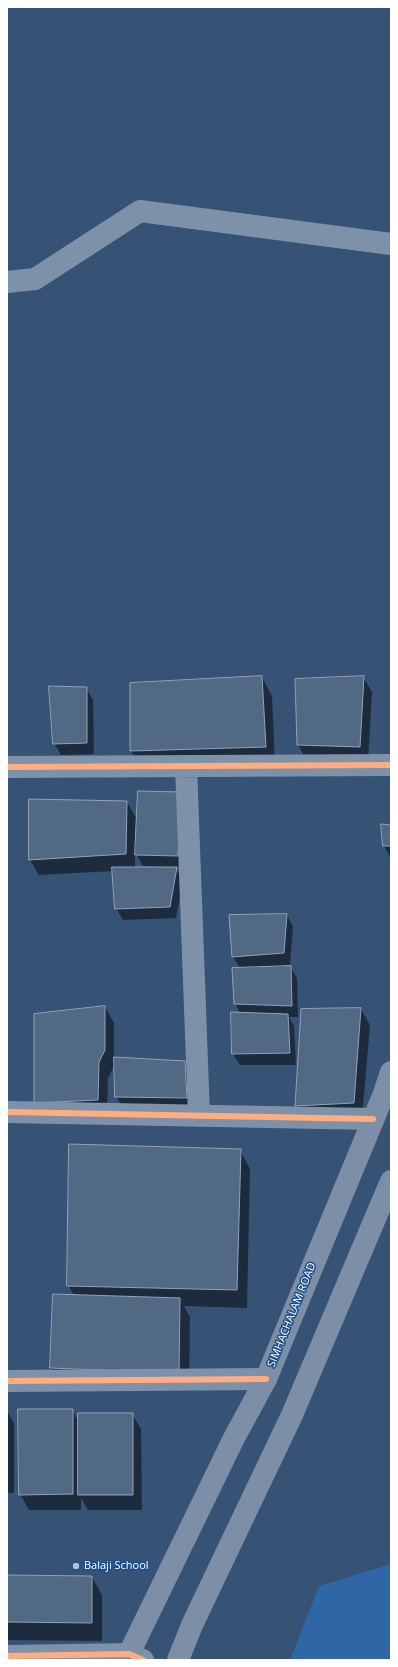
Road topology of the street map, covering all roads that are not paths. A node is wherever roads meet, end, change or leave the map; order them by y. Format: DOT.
graph roads {
  1 [pos="391,244"];
  2 [pos="7,282"];
  3 [pos="391,765"];
  4 [pos="186,766"];
  5 [pos="7,767"];
  6 [pos="391,1072"];
  7 [pos="387,1098"];
  8 [pos="7,1112"];
  9 [pos="200,1116"];
  10 [pos="373,1119"];
  11 [pos="391,1181"];
  12 [pos="266,1378"];
  13 [pos="7,1381"];
  14 [pos="7,1656"];
  15 [pos="133,1658"];
  16 [pos="178,1660"];
  1 -- 2 [label="street"];
  3 -- 4 [label="street"];
  4 -- 5 [label="street"];
  4 -- 9 [label="street"];
  6 -- 7 [label="main road, SIMHACHALAM ROAD"];
  7 -- 10 [label="main road, SIMHACHALAM ROAD"];
  8 -- 9 [label="street"];
  9 -- 10 [label="street"];
  10 -- 12 [label="main road, SIMHACHALAM ROAD"];
  11 -- 16 [label="main road"];
  12 -- 13 [label="street"];
  12 -- 15 [label="main road, SIMHACHALAM ROAD"];
  14 -- 15 [label="street"];
}
